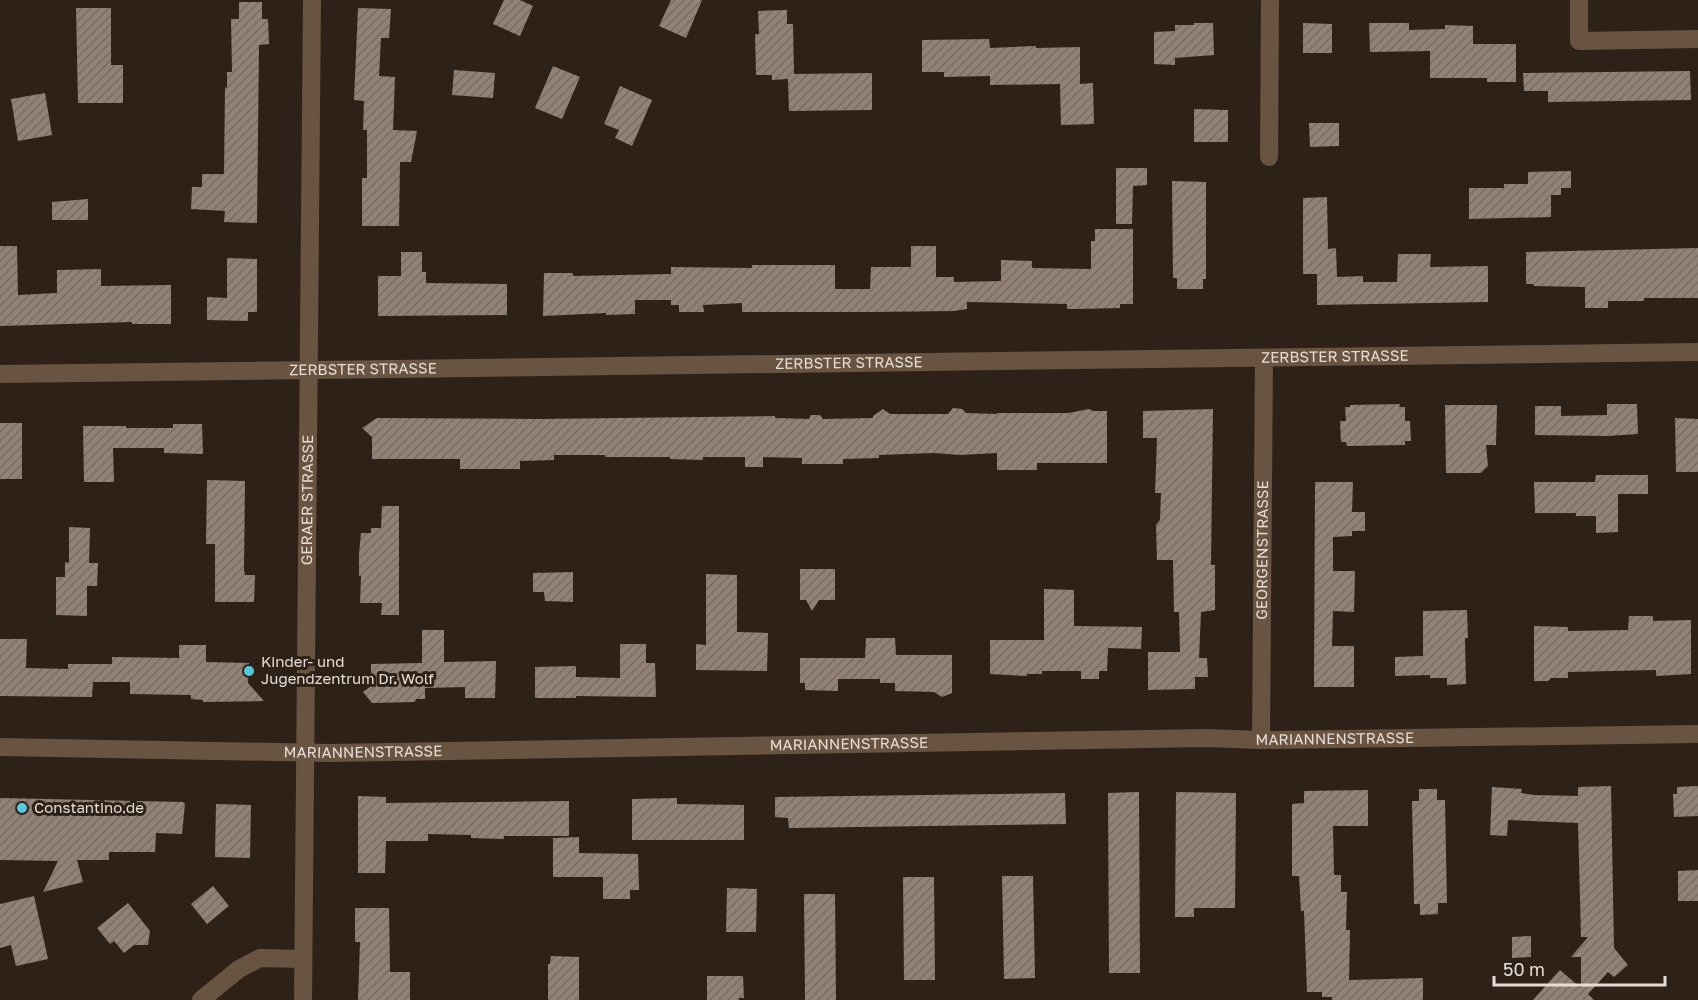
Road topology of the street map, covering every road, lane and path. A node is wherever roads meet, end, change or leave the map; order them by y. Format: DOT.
graph roads {
  1 [pos="312,0"];
  2 [pos="1270,0"];
  3 [pos="1579,0"];
  4 [pos="1698,39"];
  5 [pos="1269,157"];
  6 [pos="1698,352"];
  7 [pos="1264,358"];
  8 [pos="309,370"];
  9 [pos="0,374"];
  10 [pos="1698,734"];
  11 [pos="1261,740"];
  12 [pos="0,747"];
  13 [pos="304,753"];
  14 [pos="303,960"];
  15 [pos="201,1000"];
  16 [pos="303,1000"];
  1 -- 8 [label="street, GERAER STRASSE"];
  2 -- 5 [label="street"];
  3 -- 4 [label="street"];
  6 -- 7 [label="street, ZERBSTER STRASSE"];
  7 -- 8 [label="street, ZERBSTER STRASSE"];
  7 -- 11 [label="street, GEORGENSTRASSE"];
  8 -- 9 [label="street, ZERBSTER STRASSE"];
  8 -- 13 [label="street, GERAER STRASSE"];
  10 -- 11 [label="street, MARIANNENSTRASSE"];
  11 -- 13 [label="street, MARIANNENSTRASSE"];
  12 -- 13 [label="street, MARIANNENSTRASSE"];
  13 -- 14 [label="street, GERAER STRASSE"];
  14 -- 15 [label="street"];
  14 -- 16 [label="street, GERAER STRASSE"];
}
